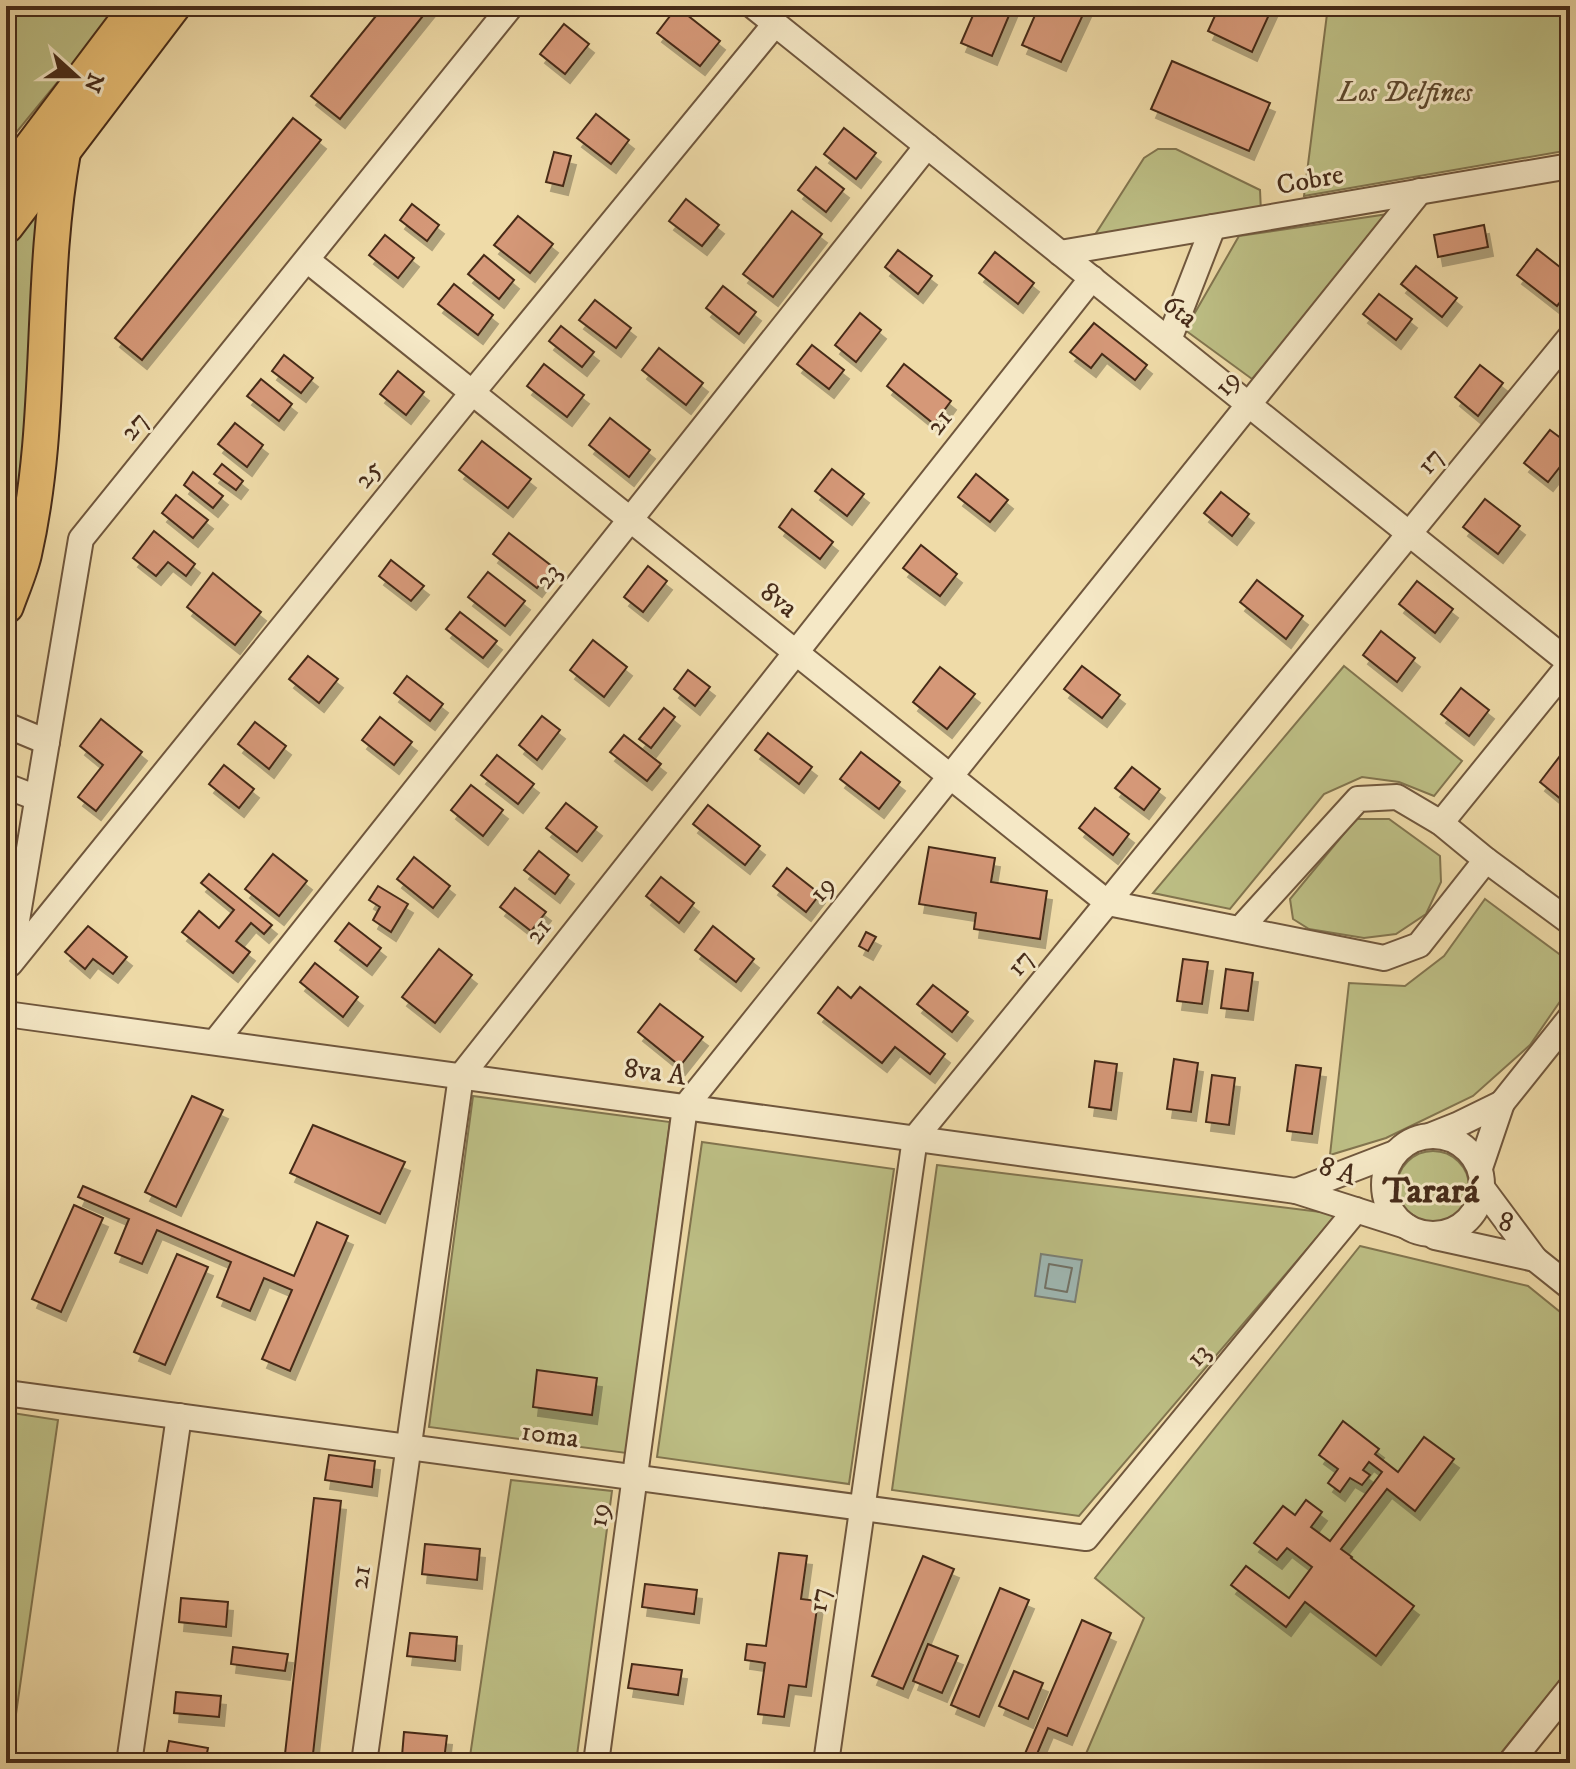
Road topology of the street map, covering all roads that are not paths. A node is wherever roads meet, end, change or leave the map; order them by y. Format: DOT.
graph roads {
  1 [pos="138,6"];
  2 [pos="173,6"];
  3 [pos="511,6"];
  4 [pos="753,6"];
  5 [pos="775,24"];
  6 [pos="927,146"];
  7 [pos="63,152"];
  8 [pos="1570,166"];
  9 [pos="6,181"];
  10 [pos="1420,191"];
  11 [pos="6,226"];
  12 [pos="1213,227"];
  13 [pos="1060,253"];
  14 [pos="307,260"];
  15 [pos="1092,278"];
  16 [pos="1570,337"];
  17 [pos="1169,340"];
  18 [pos="472,393"];
  19 [pos="1249,405"];
  20 [pos="630,520"];
  21 [pos="1409,534"];
  22 [pos="15,566"];
  23 [pos="6,606"];
  24 [pos="796,652"];
  25 [pos="1570,663"];
  26 [pos="6,725"];
  27 [pos="47,742"];
  28 [pos="950,776"];
  29 [pos="6,786"];
  30 [pos="37,798"];
  31 [pos="1441,823"];
  32 [pos="1486,860"];
  33 [pos="1108,903"];
  34 [pos="1570,922"];
  35 [pos="1240,929"];
  36 [pos="8,969"];
  37 [pos="6,1014"];
  38 [pos="1570,1018"];
  39 [pos="215,1042"];
  40 [pos="461,1076"];
  41 [pos="1502,1103"];
  42 [pos="685,1107"];
  43 [pos="1432,1135"];
  44 [pos="915,1138"];
  45 [pos="1395,1153"];
  46 [pos="1481,1179"];
  47 [pos="1296,1191"];
  48 [pos="1356,1210"];
  49 [pos="1415,1230"];
  50 [pos="1535,1259"];
  51 [pos="1570,1287"];
  52 [pos="6,1393"];
  53 [pos="179,1416"];
  54 [pos="409,1447"];
  55 [pos="635,1477"];
  56 [pos="862,1508"];
  57 [pos="1086,1538"];
  58 [pos="1570,1688"];
  59 [pos="129,1763"];
  60 [pos="364,1763"];
  61 [pos="596,1763"];
  62 [pos="826,1763"];
  63 [pos="1510,1763"];
  1 -- 9 [label="highway"];
  2 -- 7 [label="highway"];
  3 -- 14 [label="street, 27"];
  4 -- 5 [label="street, 6ta"];
  5 -- 6 [label="street, 6ta"];
  5 -- 18 [label="street, 25"];
  6 -- 13 [label="street, 6ta"];
  6 -- 20 [label="street, 23"];
  7 -- 11 [label="highway"];
  7 -- 22 [label="highway"];
  8 -- 10 [label="street, Cobre"];
  10 -- 12 [label="street, Cobre"];
  10 -- 19 [label="street, 19"];
  12 -- 13 [label="street, Cobre"];
  12 -- 17 [label="street"];
  13 -- 15 [label="street, 6ta"];
  14 -- 18 [label="street, 8va"];
  14 -- 27 [label="street, 27"];
  15 -- 17 [label="street, 6ta"];
  15 -- 24 [label="street, 21"];
  16 -- 21 [label="street, 17"];
  17 -- 19 [label="street, 6ta"];
  18 -- 20 [label="street, 8va"];
  18 -- 36 [label="street, 25"];
  19 -- 21 [label="street, 6ta"];
  19 -- 28 [label="street, 19"];
  20 -- 24 [label="street, 8va"];
  20 -- 39 [label="street, 23"];
  21 -- 25 [label="street, 6ta"];
  21 -- 33 [label="street, 17"];
  22 -- 23 [label="highway"];
  24 -- 28 [label="street, 8va"];
  24 -- 40 [label="street, 21"];
  25 -- 31 [label="street"];
  26 -- 27 [label="street"];
  27 -- 30 [label="street, 27"];
  28 -- 33 [label="street, 8va"];
  28 -- 42 [label="street, 19"];
  29 -- 30 [label="street"];
  30 -- 36 [label="street, 27"];
  31 -- 32 [label="street"];
  31 -- 35 [label="street"];
  32 -- 34 [label="street"];
  32 -- 35 [label="street, 8va"];
  33 -- 35 [label="street, 8va"];
  33 -- 44 [label="street, 17"];
  37 -- 39 [label="street, 8va A"];
  38 -- 41 [label="street"];
  39 -- 40 [label="street, 8va A"];
  40 -- 42 [label="street, 8va A"];
  40 -- 54 [label="street, 21"];
  41 -- 43 [label="street"];
  41 -- 46 [label="street"];
  42 -- 44 [label="street, 8va A"];
  42 -- 55 [label="street, 19"];
  43 -- 45 [label="street"];
  43 -- 46 [label="street"];
  44 -- 47 [label="street, 8va A"];
  44 -- 56 [label="street, 17"];
  45 -- 47 [label="street, 8 A"];
  45 -- 49 [label="street"];
  46 -- 49 [label="street"];
  46 -- 50 [label="street, 8"];
  47 -- 48 [label="street, 8 A"];
  48 -- 49 [label="street, 8 A"];
  48 -- 57 [label="street, 13"];
  49 -- 50 [label="street, 8"];
  50 -- 51 [label="street"];
  52 -- 53 [label="street, 10ma"];
  53 -- 54 [label="street, 10ma"];
  53 -- 59 [label="street"];
  54 -- 55 [label="street, 10ma"];
  54 -- 60 [label="street, 21"];
  55 -- 56 [label="street, 10ma"];
  55 -- 61 [label="street, 19"];
  56 -- 57 [label="street, 10ma"];
  56 -- 62 [label="street, 17"];
  58 -- 63 [label="street"];
}
